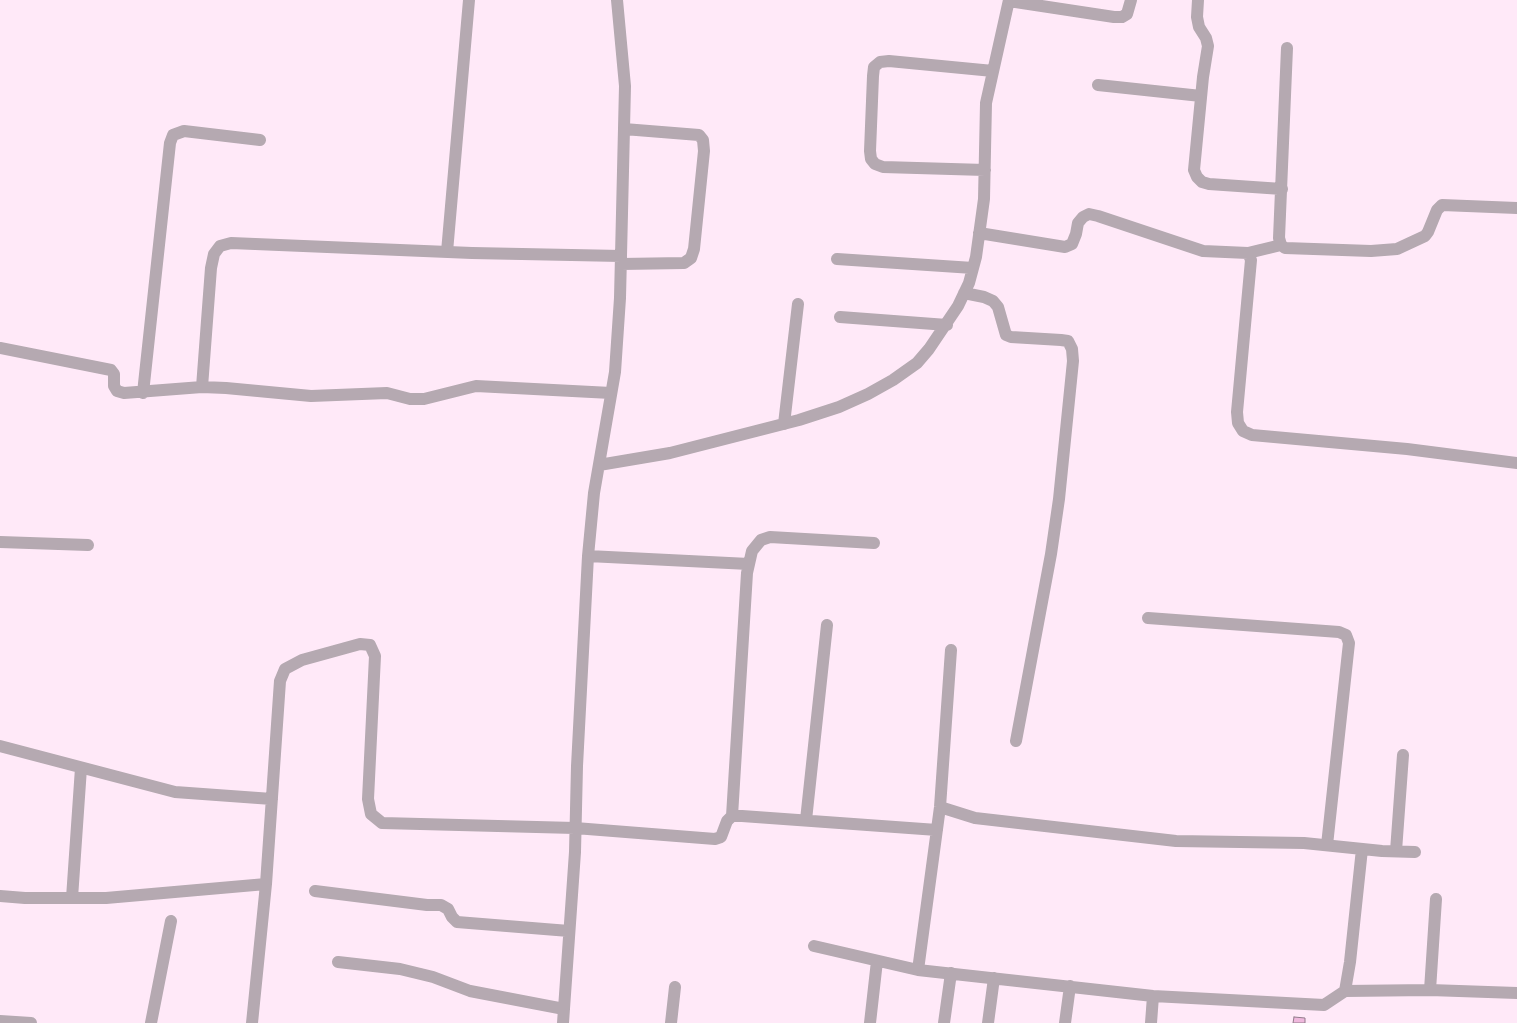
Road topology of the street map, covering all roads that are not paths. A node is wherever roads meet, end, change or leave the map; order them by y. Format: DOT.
graph roads {
  1 [pos="469,0"];
  2 [pos="617,0"];
  3 [pos="1009,0"];
  4 [pos="1131,0"];
  5 [pos="1198,0"];
  6 [pos="1286,48"];
  7 [pos="993,71"];
  8 [pos="1098,86"];
  9 [pos="1201,96"];
  10 [pos="624,129"];
  11 [pos="260,140"];
  12 [pos="985,170"];
  13 [pos="1282,189"];
  14 [pos="1517,208"];
  15 [pos="980,233"];
  16 [pos="1281,245"];
  17 [pos="447,252"];
  18 [pos="1248,253"];
  19 [pos="837,259"];
  20 [pos="621,260"];
  21 [pos="973,268"];
  22 [pos="964,293"];
  23 [pos="798,304"];
  24 [pos="840,317"];
  25 [pos="947,324"];
  26 [pos="0,348"];
  27 [pos="202,388"];
  28 [pos="144,392"];
  29 [pos="611,393"];
  30 [pos="784,424"];
  31 [pos="1517,463"];
  32 [pos="599,465"];
  33 [pos="0,542"];
  34 [pos="874,543"];
  35 [pos="88,544"];
  36 [pos="588,556"];
  37 [pos="749,564"];
  38 [pos="1148,618"];
  39 [pos="827,625"];
  40 [pos="951,650"];
  41 [pos="1016,741"];
  42 [pos="0,746"];
  43 [pos="1403,755"];
  44 [pos="81,768"];
  45 [pos="272,799"];
  46 [pos="940,807"];
  47 [pos="732,816"];
  48 [pos="806,820"];
  49 [pos="575,828"];
  50 [pos="937,830"];
  51 [pos="1327,845"];
  52 [pos="1362,849"];
  53 [pos="1396,851"];
  54 [pos="1415,852"];
  55 [pos="266,884"];
  56 [pos="315,891"];
  57 [pos="0,896"];
  58 [pos="72,898"];
  59 [pos="1436,899"];
  60 [pos="170,921"];
  61 [pos="569,931"];
  62 [pos="814,946"];
  63 [pos="877,960"];
  64 [pos="338,962"];
  65 [pos="918,970"];
  66 [pos="951,973"];
  67 [pos="994,978"];
  68 [pos="1070,986"];
  69 [pos="675,987"];
  70 [pos="1430,990"];
  71 [pos="1345,991"];
  72 [pos="1517,993"];
  73 [pos="1153,996"];
  74 [pos="564,1009"];
  75 [pos="0,1021"];
  76 [pos="31,1023"];
  77 [pos="151,1023"];
  78 [pos="252,1023"];
  79 [pos="563,1023"];
  80 [pos="671,1023"];
  81 [pos="870,1023"];
  82 [pos="944,1023"];
  83 [pos="988,1023"];
  84 [pos="1065,1023"];
  85 [pos="1151,1023"];
  1 -- 17 [label="street"];
  2 -- 10 [label="street"];
  3 -- 4 [label="street"];
  3 -- 7 [label="street"];
  5 -- 9 [label="street"];
  6 -- 13 [label="street"];
  7 -- 12 [label="street"];
  7 -- 12 [label="street"];
  8 -- 9 [label="street"];
  9 -- 13 [label="street"];
  10 -- 20 [label="street"];
  10 -- 20 [label="street"];
  11 -- 28 [label="street"];
  12 -- 15 [label="street"];
  13 -- 16 [label="street"];
  14 -- 16 [label="street"];
  15 -- 18 [label="street"];
  15 -- 21 [label="street"];
  16 -- 18 [label="street"];
  17 -- 20 [label="street"];
  17 -- 27 [label="street"];
  18 -- 31 [label="street"];
  19 -- 21 [label="street"];
  20 -- 29 [label="street"];
  21 -- 22 [label="street"];
  22 -- 25 [label="street"];
  22 -- 41 [label="street"];
  23 -- 30 [label="street"];
  24 -- 25 [label="street"];
  25 -- 30 [label="street"];
  26 -- 28 [label="street"];
  27 -- 28 [label="street"];
  27 -- 29 [label="street"];
  29 -- 32 [label="street"];
  30 -- 32 [label="street"];
  32 -- 36 [label="street"];
  33 -- 35 [label="street"];
  34 -- 37 [label="street"];
  36 -- 37 [label="street"];
  36 -- 49 [label="street"];
  37 -- 47 [label="street"];
  38 -- 51 [label="street"];
  39 -- 48 [label="street"];
  40 -- 46 [label="street"];
  42 -- 44 [label="street"];
  43 -- 53 [label="street"];
  44 -- 45 [label="street"];
  44 -- 58 [label="street"];
  45 -- 49 [label="street"];
  45 -- 55 [label="street"];
  46 -- 50 [label="street"];
  46 -- 51 [label="street"];
  47 -- 48 [label="street"];
  47 -- 49 [label="street"];
  48 -- 50 [label="street"];
  49 -- 61 [label="street"];
  50 -- 65 [label="street"];
  51 -- 52 [label="street"];
  52 -- 53 [label="street"];
  52 -- 71 [label="street"];
  53 -- 54 [label="street"];
  55 -- 58 [label="street"];
  55 -- 78 [label="street"];
  56 -- 61 [label="street"];
  57 -- 58 [label="street"];
  59 -- 70 [label="street"];
  60 -- 77 [label="street"];
  61 -- 74 [label="street"];
  62 -- 63 [label="street"];
  63 -- 65 [label="street"];
  63 -- 81 [label="street"];
  64 -- 74 [label="street"];
  65 -- 66 [label="street"];
  66 -- 67 [label="street"];
  66 -- 82 [label="street"];
  67 -- 68 [label="street"];
  67 -- 83 [label="street"];
  68 -- 73 [label="street"];
  68 -- 84 [label="street"];
  69 -- 80 [label="street"];
  70 -- 71 [label="street"];
  70 -- 72 [label="street"];
  71 -- 73 [label="street"];
  73 -- 85 [label="street"];
  74 -- 79 [label="street"];
  75 -- 76 [label="street"];
}
